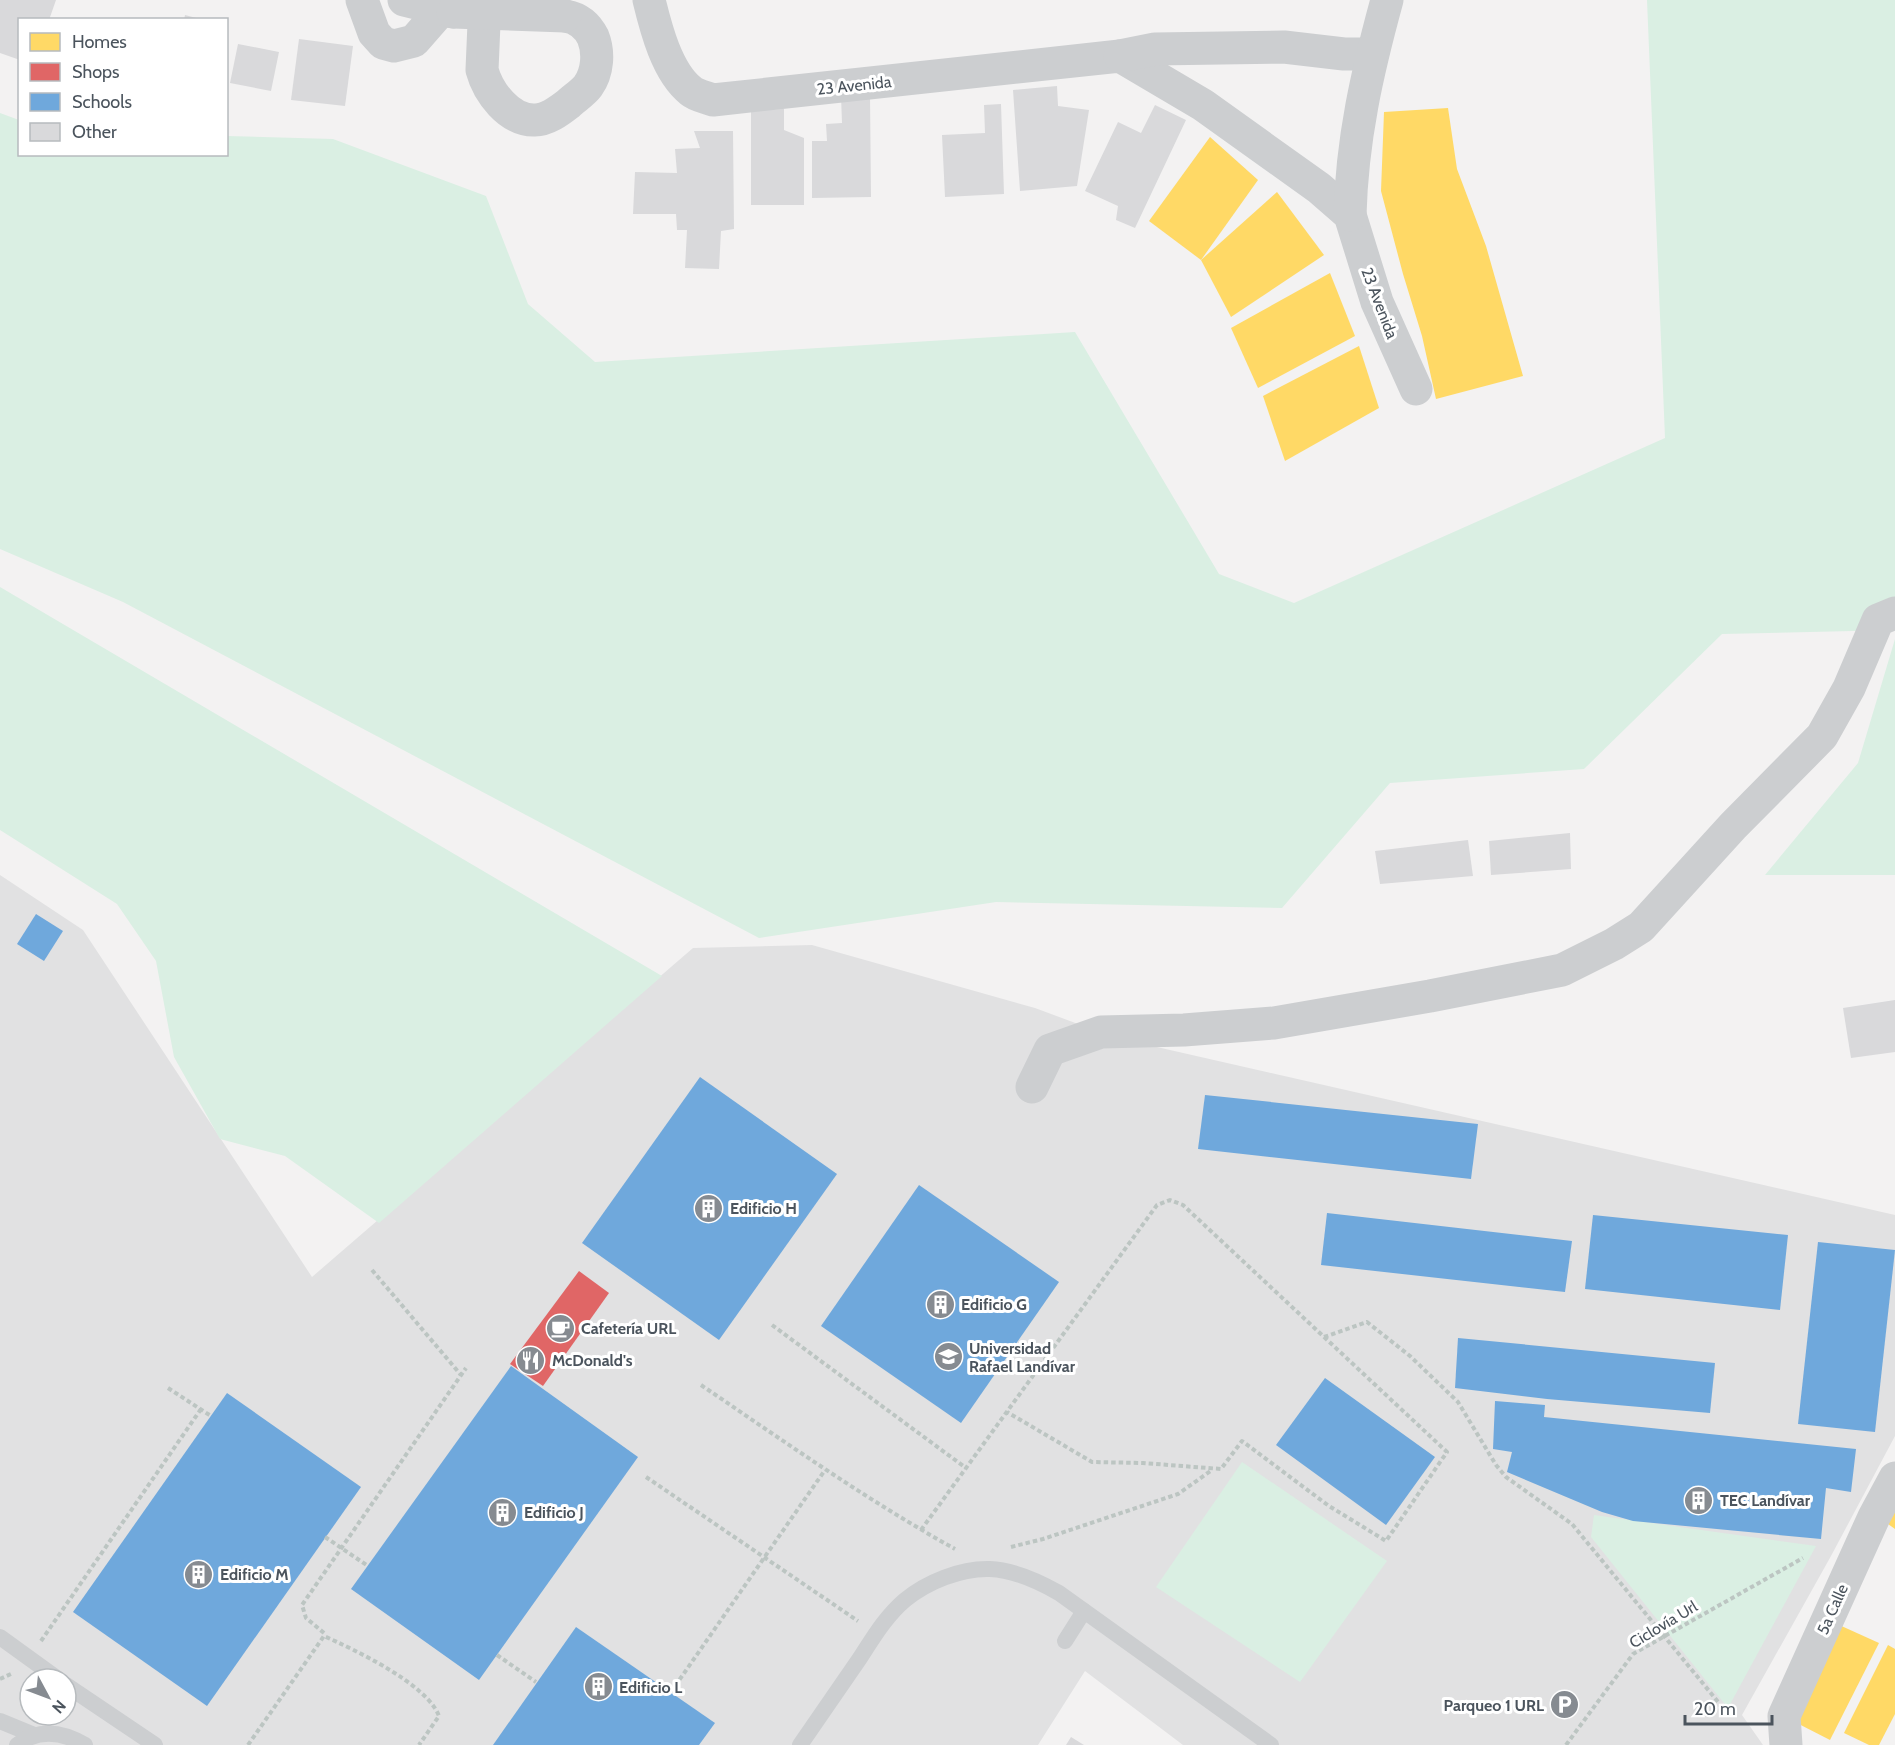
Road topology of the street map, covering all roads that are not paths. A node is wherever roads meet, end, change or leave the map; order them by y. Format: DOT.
graph roads {
  1 [pos="362,0"];
  2 [pos="404,0"];
  3 [pos="485,0"];
  4 [pos="649,0"];
  5 [pos="1387,0"];
  6 [pos="447,11"];
  7 [pos="1372,54"];
  8 [pos="1120,56"];
  9 [pos="1350,215"];
  10 [pos="1416,389"];
  11 [pos="1895,613"];
  12 [pos="1032,1087"];
  13 [pos="1895,1478"];
  14 [pos="1084,1611"];
  15 [pos="0,1637"];
  16 [pos="1065,1641"];
  17 [pos="40,1667"];
  18 [pos="78,1692"];
  19 [pos="0,1721"];
  20 [pos="33,1736"];
  21 [pos="17,1745"];
  22 [pos="85,1745"];
  23 [pos="155,1745"];
  24 [pos="800,1745"];
  25 [pos="1271,1745"];
  26 [pos="1786,1745"];
  1 -- 6 [label="street"];
  2 -- 6 [label="street"];
  3 -- 6 [label="street, bridge"];
  4 -- 8 [label="street, 23 Avenida"];
  5 -- 7 [label="street, 23 Avenida"];
  7 -- 8 [label="street, 23 Avenida"];
  7 -- 9 [label="street, 23 Avenida"];
  8 -- 9 [label="street"];
  9 -- 10 [label="street, 23 Avenida"];
  11 -- 12 [label="street"];
  13 -- 26 [label="street, 5a Calle"];
  14 -- 16 [label="lane"];
  14 -- 24 [label="lane"];
  14 -- 25 [label="lane"];
  15 -- 17 [label="lane"];
  18 -- 23 [label="lane"];
  19 -- 20 [label="lane"];
  20 -- 21 [label="lane"];
  20 -- 22 [label="lane"];
}
